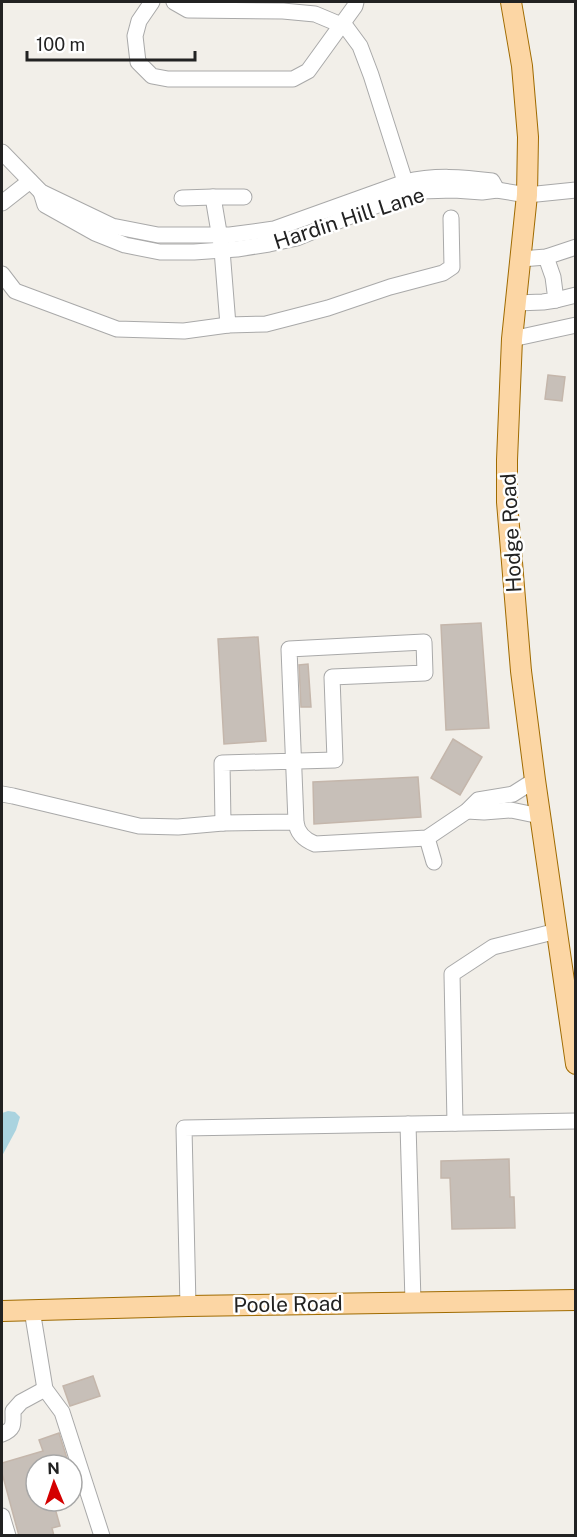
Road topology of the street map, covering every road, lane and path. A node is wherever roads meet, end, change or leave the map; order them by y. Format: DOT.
graph roads {
  1 [pos="152,2"];
  2 [pos="174,2"];
  3 [pos="356,2"];
  4 [pos="511,2"];
  5 [pos="341,25"];
  6 [pos="2,152"];
  7 [pos="35,187"];
  8 [pos="407,188"];
  9 [pos="576,190"];
  10 [pos="527,195"];
  11 [pos="213,197"];
  12 [pos="244,197"];
  13 [pos="182,198"];
  14 [pos="2,203"];
  15 [pos="451,218"];
  16 [pos="220,243"];
  17 [pos="576,247"];
  18 [pos="546,257"];
  19 [pos="520,259"];
  20 [pos="2,274"];
  21 [pos="8,294"];
  22 [pos="576,295"];
  23 [pos="556,300"];
  24 [pos="516,303"];
  25 [pos="228,325"];
  26 [pos="576,325"];
  27 [pos="512,339"];
  28 [pos="293,761"];
  29 [pos="535,780"];
  30 [pos="2,794"];
  31 [pos="467,811"];
  32 [pos="540,816"];
  33 [pos="296,822"];
  34 [pos="223,823"];
  35 [pos="427,838"];
  36 [pos="434,862"];
  37 [pos="557,931"];
  38 [pos="576,1064"];
  39 [pos="576,1121"];
  40 [pos="455,1123"];
  41 [pos="408,1124"];
  42 [pos="576,1300"];
  43 [pos="413,1302"];
  44 [pos="188,1306"];
  45 [pos="32,1310"];
  46 [pos="2,1311"];
  47 [pos="45,1389"];
  48 [pos="2,1434"];
  49 [pos="2,1516"];
  50 [pos="8,1536"];
  51 [pos="102,1536"];
  1 -- 5 [label="street"];
  2 -- 5 [label="street"];
  3 -- 5 [label="street"];
  4 -- 10 [label="main road, Hodge Road"];
  5 -- 8 [label="street"];
  6 -- 7 [label="street, Hardin Hill Lane"];
  7 -- 14 [label="street"];
  7 -- 16 [label="street, Hardin Hill Lane"];
  8 -- 10 [label="street, Hardin Hill Lane"];
  8 -- 16 [label="street, Hardin Hill Lane"];
  9 -- 10 [label="street, Hardin Hill Lane"];
  10 -- 19 [label="main road, Hodge Road"];
  11 -- 12 [label="street"];
  11 -- 13 [label="street"];
  11 -- 16 [label="street"];
  15 -- 25 [label="street"];
  16 -- 25 [label="street"];
  17 -- 18 [label="street"];
  18 -- 19 [label="street"];
  18 -- 23 [label="street"];
  19 -- 24 [label="main road, Hodge Road"];
  20 -- 21 [label="street"];
  21 -- 25 [label="street"];
  22 -- 23 [label="street"];
  23 -- 24 [label="street"];
  24 -- 27 [label="main road, Hodge Road"];
  26 -- 27 [label="street"];
  27 -- 29 [label="main road, Hodge Road"];
  28 -- 28 [label="street"];
  28 -- 33 [label="street"];
  28 -- 34 [label="street"];
  29 -- 31 [label="street"];
  29 -- 32 [label="main road, Hodge Road"];
  30 -- 34 [label="street"];
  31 -- 32 [label="street"];
  31 -- 35 [label="street"];
  32 -- 37 [label="main road, Hodge Road"];
  33 -- 34 [label="street"];
  33 -- 35 [label="street"];
  35 -- 36 [label="street"];
  37 -- 38 [label="main road, Hodge Road"];
  37 -- 40 [label="street"];
  39 -- 40 [label="street"];
  40 -- 41 [label="street"];
  41 -- 43 [label="street"];
  41 -- 44 [label="street"];
  42 -- 43 [label="main road, Poole Road"];
  43 -- 44 [label="main road, Poole Road"];
  44 -- 45 [label="main road, Poole Road"];
  45 -- 46 [label="main road, Poole Road"];
  45 -- 47 [label="street"];
  47 -- 48 [label="street"];
  47 -- 51 [label="street"];
  49 -- 50 [label="street"];
}
